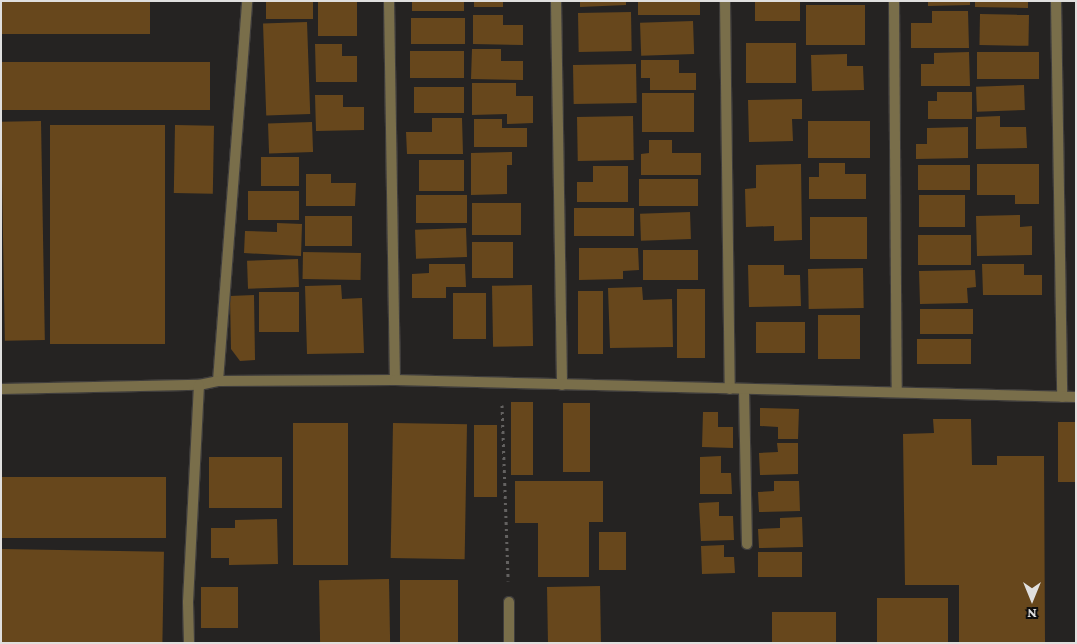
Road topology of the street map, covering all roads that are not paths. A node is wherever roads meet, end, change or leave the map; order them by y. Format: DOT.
graph roads {
  1 [pos="247,1"];
  2 [pos="389,1"];
  3 [pos="556,1"];
  4 [pos="725,1"];
  5 [pos="894,1"];
  6 [pos="1056,1"];
  7 [pos="395,380"];
  8 [pos="218,381"];
  9 [pos="199,385"];
  10 [pos="562,385"];
  11 [pos="730,388"];
  12 [pos="744,388"];
  13 [pos="1,389"];
  14 [pos="897,391"];
  15 [pos="1062,397"];
  16 [pos="1076,397"];
  17 [pos="747,544"];
  18 [pos="510,602"];
  19 [pos="189,643"];
  20 [pos="509,643"];
  1 -- 8 [label="street"];
  2 -- 7 [label="street"];
  3 -- 10 [label="street"];
  4 -- 11 [label="street"];
  5 -- 14 [label="street"];
  6 -- 15 [label="street"];
  7 -- 8 [label="street"];
  7 -- 10 [label="street"];
  8 -- 9 [label="street"];
  9 -- 13 [label="street"];
  9 -- 19 [label="street"];
  10 -- 11 [label="street"];
  11 -- 12 [label="street"];
  12 -- 14 [label="street"];
  12 -- 17 [label="street"];
  14 -- 15 [label="street"];
  15 -- 16 [label="street"];
  18 -- 20 [label="street"];
}
